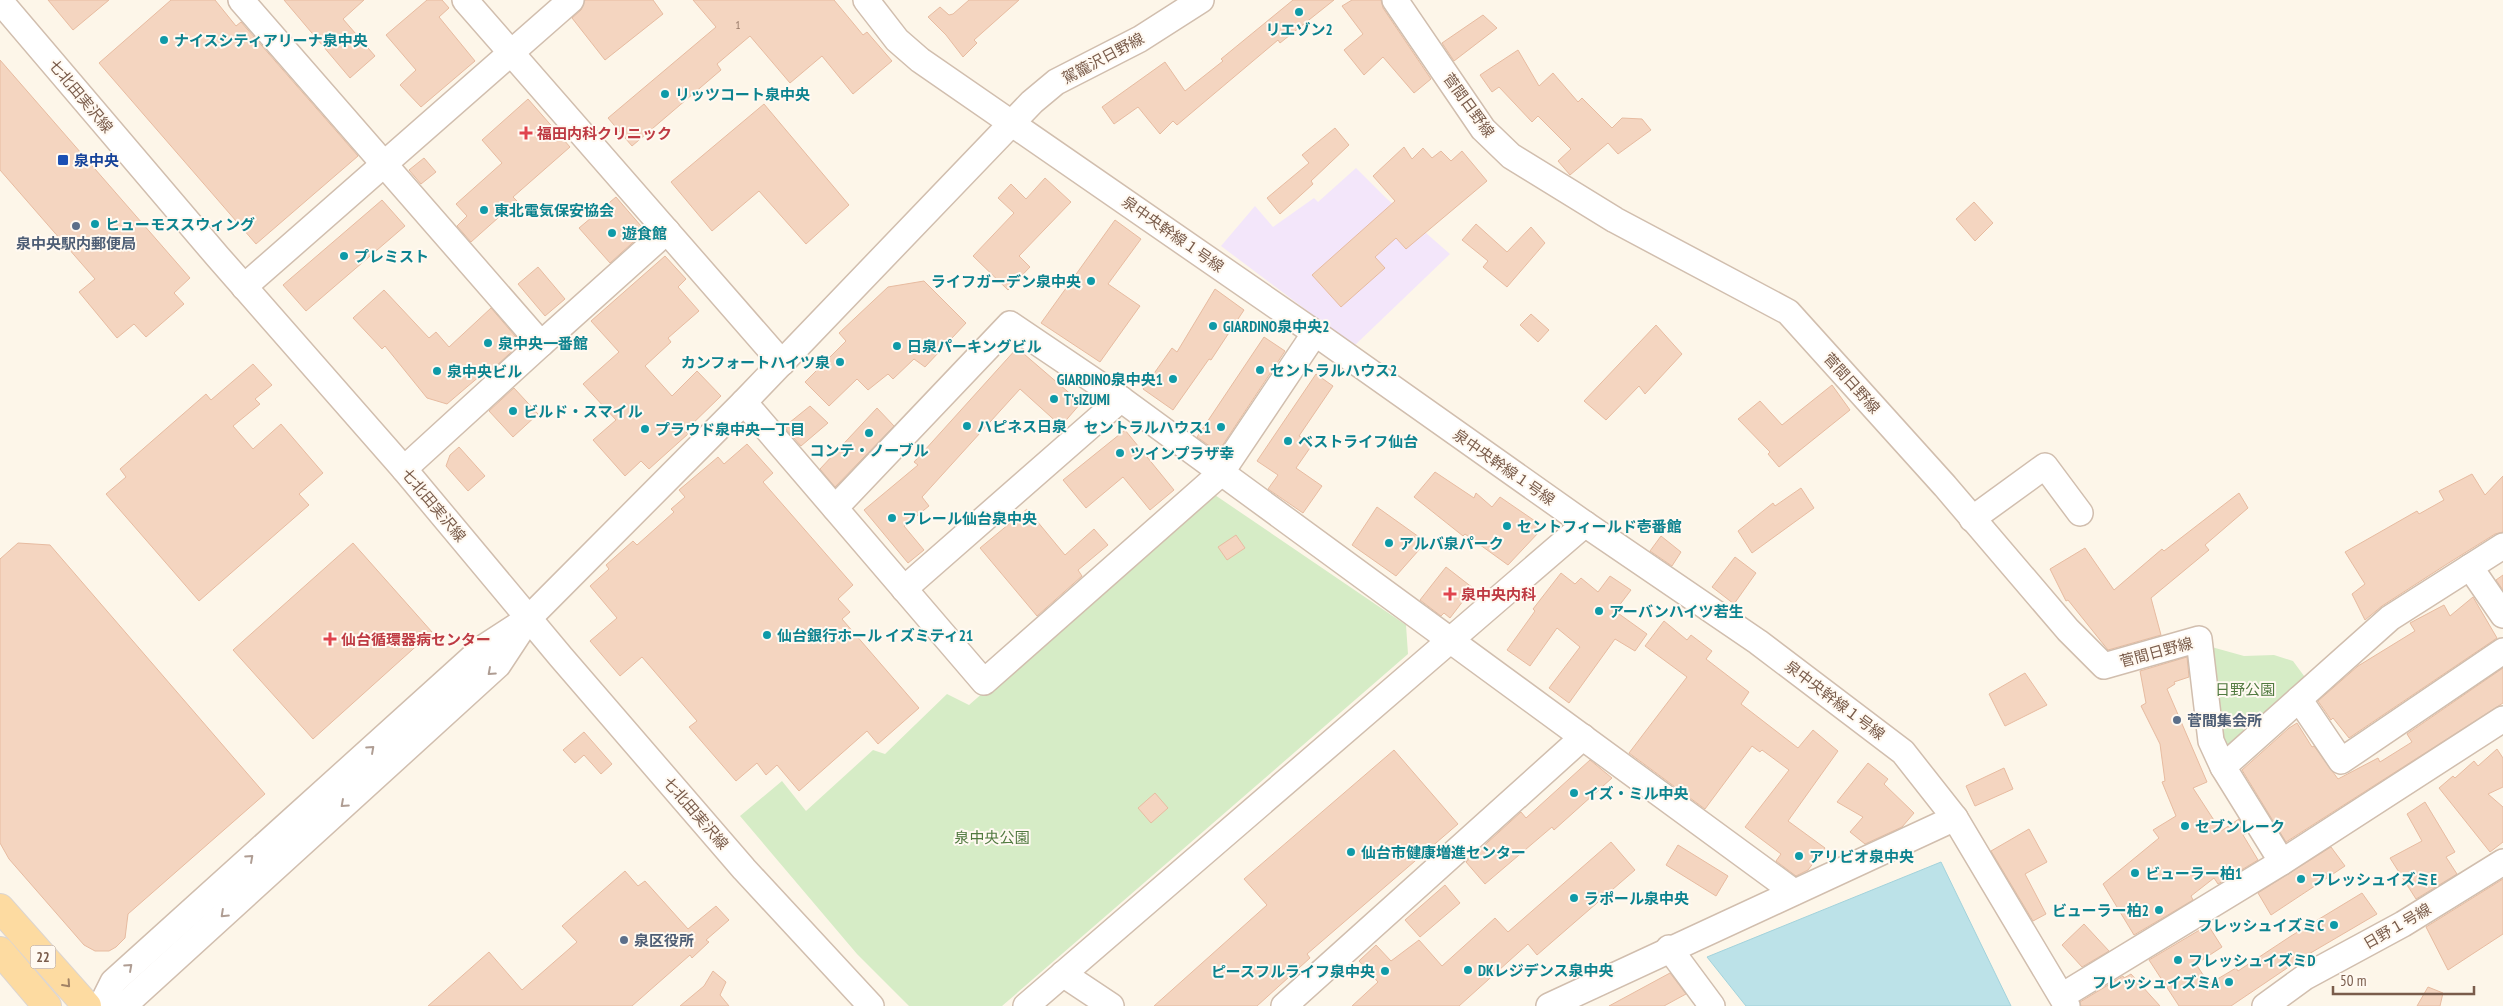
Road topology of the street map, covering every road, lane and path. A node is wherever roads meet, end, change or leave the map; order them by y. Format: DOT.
graph roads {
  1 [pos="241,0"];
  2 [pos="465,0"];
  3 [pos="571,0"];
  4 [pos="866,0"];
  5 [pos="1201,0"];
  6 [pos="1395,0"];
  7 [pos="0,1"];
  8 [pos="511,53"];
  9 [pos="1010,122"];
  10 [pos="385,164"];
  11 [pos="667,232"];
  12 [pos="244,287"];
  13 [pos="1315,333"];
  14 [pos="541,344"];
  15 [pos="782,363"];
  16 [pos="1121,399"];
  17 [pos="744,402"];
  18 [pos="404,469"];
  19 [pos="1221,473"];
  20 [pos="835,508"];
  21 [pos="2080,513"];
  22 [pos="1972,519"];
  23 [pos="1585,524"];
  24 [pos="2503,546"];
  25 [pos="2470,567"];
  26 [pos="904,589"];
  27 [pos="2503,615"];
  28 [pos="529,618"];
  29 [pos="1450,641"];
  30 [pos="2503,651"];
  31 [pos="2298,700"];
  32 [pos="2503,719"];
  33 [pos="1582,737"];
  34 [pos="2223,767"];
  35 [pos="1955,818"];
  36 [pos="2282,862"];
  37 [pos="2503,862"];
  38 [pos="1794,892"];
  39 [pos="0,908"];
  40 [pos="1669,948"];
  41 [pos="0,951"];
  42 [pos="1063,974"];
  43 [pos="2064,1001"];
  44 [pos="47,1006"];
  45 [pos="87,1006"];
  46 [pos="102,1006"];
  47 [pos="118,1006"];
  48 [pos="871,1006"];
  49 [pos="1026,1006"];
  50 [pos="1111,1006"];
  51 [pos="1284,1006"];
  52 [pos="1549,1006"];
  53 [pos="1712,1006"];
  54 [pos="2265,1006"];
  1 -- 10 [label="street"];
  2 -- 8 [label="street"];
  3 -- 8 [label="street"];
  4 -- 9 [label="street, 泉中央幹線１号線"];
  5 -- 9 [label="street, 駕籠沢日野線"];
  6 -- 22 [label="street, 菅間日野線"];
  7 -- 12 [label="street, 七北田実沢線"];
  8 -- 10 [label="street"];
  8 -- 11 [label="street"];
  9 -- 13 [label="street, 泉中央幹線１号線"];
  9 -- 15 [label="street, 駕籠沢日野線"];
  10 -- 12 [label="street"];
  10 -- 14 [label="street"];
  11 -- 14 [label="street"];
  11 -- 15 [label="street"];
  12 -- 18 [label="street, 七北田実沢線"];
  13 -- 19 [label="street"];
  13 -- 23 [label="street, 泉中央幹線１号線"];
  14 -- 18 [label="street"];
  15 -- 17 [label="street, 駕籠沢日野線"];
  16 -- 19 [label="street"];
  16 -- 20 [label="street"];
  16 -- 26 [label="street"];
  17 -- 20 [label="street"];
  17 -- 28 [label="street, 駕籠沢日野線"];
  18 -- 28 [label="street, 七北田実沢線"];
  19 -- 26 [label="street"];
  19 -- 29 [label="street"];
  20 -- 26 [label="street"];
  21 -- 22 [label="street"];
  22 -- 34 [label="street, 菅間日野線"];
  23 -- 29 [label="street"];
  23 -- 35 [label="street, 泉中央幹線１号線"];
  24 -- 25 [label="street"];
  25 -- 27 [label="street"];
  25 -- 31 [label="street"];
  46 -- 28 [label="street, one-way"];
  28 -- 47 [label="street, one-way"];
  28 -- 48 [label="street, 七北田実沢線"];
  29 -- 33 [label="street"];
  29 -- 42 [label="street"];
  30 -- 31 [label="street"];
  31 -- 34 [label="street"];
  32 -- 36 [label="street"];
  33 -- 38 [label="street"];
  33 -- 51 [label="street"];
  34 -- 36 [label="street"];
  35 -- 38 [label="street"];
  35 -- 43 [label="street, 泉中央幹線１号線"];
  36 -- 43 [label="street"];
  37 -- 54 [label="street, 日野１号線"];
  38 -- 40 [label="street"];
  39 -- 45 [label="main road, 22, one-way"];
  40 -- 52 [label="street"];
  40 -- 53 [label="street"];
  41 -- 44 [label="main road, 22"];
  42 -- 49 [label="street"];
  42 -- 50 [label="street"];
}
